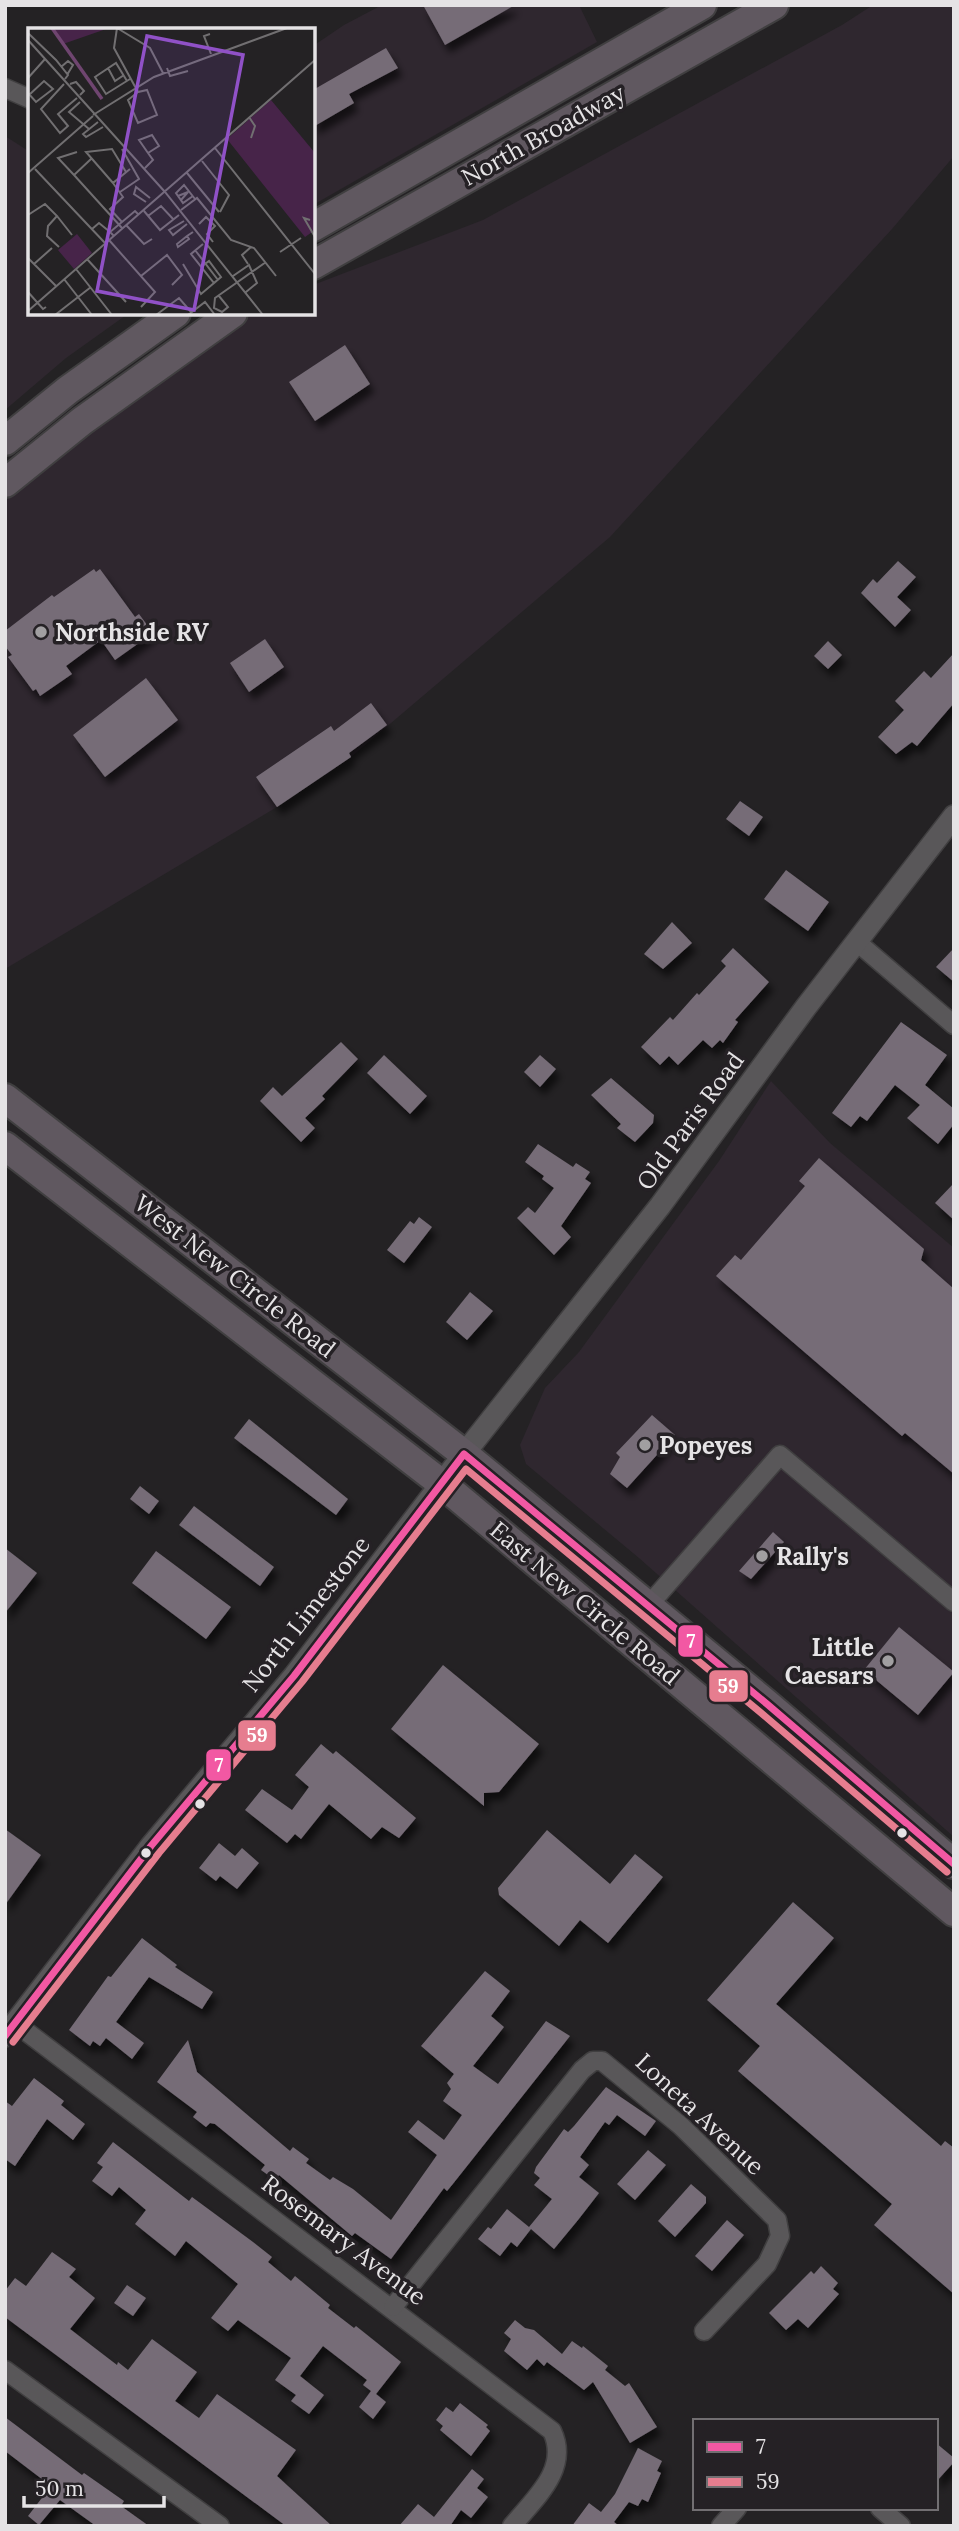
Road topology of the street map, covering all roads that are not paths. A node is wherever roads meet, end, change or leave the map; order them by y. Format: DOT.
graph roads {
  1 [pos="702,5"];
  2 [pos="774,5"];
  3 [pos="5,88"];
  4 [pos="28,98"];
  5 [pos="315,226"];
  6 [pos="315,264"];
  7 [pos="173,315"];
  8 [pos="227,315"];
  9 [pos="5,441"];
  10 [pos="5,483"];
  11 [pos="954,816"];
  12 [pos="856,942"];
  13 [pos="954,1025"];
  14 [pos="5,1098"];
  15 [pos="5,1146"];
  16 [pos="464,1454"];
  17 [pos="441,1483"];
  18 [pos="954,1602"];
  19 [pos="648,1606"];
  20 [pos="954,1864"];
  21 [pos="954,1912"];
  22 [pos="10,2029"];
  23 [pos="393,2307"];
  24 [pos="704,2331"];
  25 [pos="5,2370"];
  26 [pos="735,2510"];
  27 [pos="882,2510"];
  28 [pos="220,2526"];
  29 [pos="512,2526"];
  30 [pos="721,2526"];
  31 [pos="901,2526"];
  1 -- 5 [label="highway, North Broadway"];
  2 -- 6 [label="highway, North Broadway"];
  3 -- 4 [label="street"];
  7 -- 9 [label="highway"];
  8 -- 10 [label="highway"];
  11 -- 12 [label="street, Old Paris Road"];
  12 -- 13 [label="street"];
  12 -- 16 [label="street, Old Paris Road"];
  14 -- 16 [label="highway, West New Circle Road"];
  15 -- 17 [label="highway, West New Circle Road"];
  16 -- 17 [label="street, North Limestone"];
  16 -- 19 [label="highway, East New Circle Road"];
  17 -- 21 [label="highway, East New Circle Road"];
  17 -- 22 [label="street, North Limestone"];
  18 -- 19 [label="street"];
  19 -- 20 [label="highway, East New Circle Road"];
  22 -- 23 [label="street, Rosemary Avenue"];
  23 -- 24 [label="street, Loneta Avenue"];
  23 -- 29 [label="street, Rosemary Avenue"];
  25 -- 28 [label="street"];
  26 -- 30 [label="street"];
  27 -- 31 [label="street"];
}
